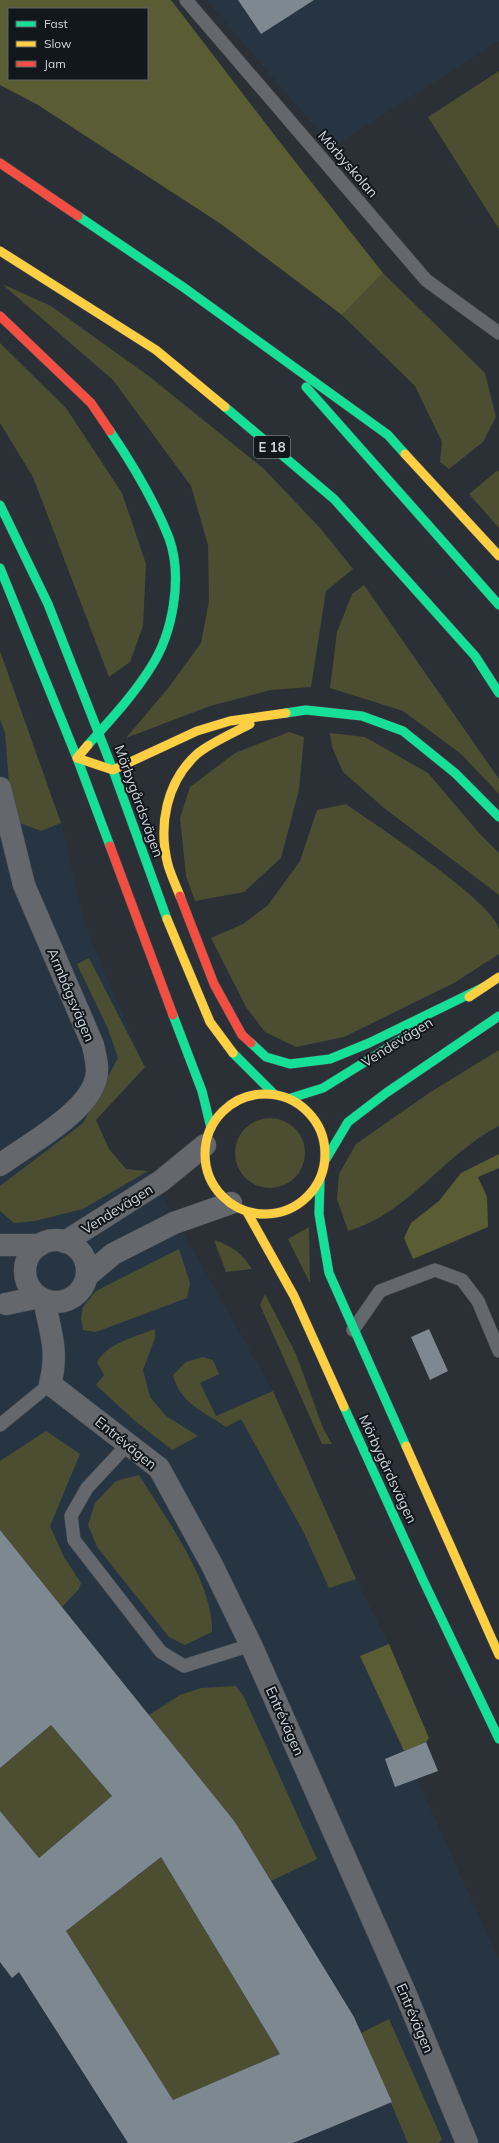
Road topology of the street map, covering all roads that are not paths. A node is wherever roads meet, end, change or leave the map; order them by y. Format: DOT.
graph roads {
  1 [pos="186,0"];
  2 [pos="0,163"];
  3 [pos="0,251"];
  4 [pos="0,316"];
  5 [pos="499,333"];
  6 [pos="281,359"];
  7 [pos="0,505"];
  8 [pos="499,556"];
  9 [pos="0,568"];
  10 [pos="499,605"];
  11 [pos="499,693"];
  12 [pos="265,716"];
  13 [pos="99,734"];
  14 [pos="77,758"];
  15 [pos="113,770"];
  16 [pos="0,788"];
  17 [pos="499,817"];
  18 [pos="499,977"];
  19 [pos="484,987"];
  20 [pos="499,1016"];
  21 [pos="273,1093"];
  22 [pos="291,1098"];
  23 [pos="208,1136"];
  24 [pos="326,1159"];
  25 [pos="1,1162"];
  26 [pos="320,1181"];
  27 [pos="239,1208"];
  28 [pos="65,1242"];
  29 [pos="0,1245"];
  30 [pos="40,1245"];
  31 [pos="87,1276"];
  32 [pos="26,1278"];
  33 [pos="41,1299"];
  34 [pos="69,1300"];
  35 [pos="3,1307"];
  36 [pos="353,1330"];
  37 [pos="54,1345"];
  38 [pos="499,1351"];
  39 [pos="50,1384"];
  40 [pos="0,1425"];
  41 [pos="128,1444"];
  42 [pos="251,1645"];
  43 [pos="499,1655"];
  44 [pos="499,1739"];
  45 [pos="467,2143"];
  1 -- 5 [label="lane, Mörbyskolan"];
  2 -- 6 [label="main road"];
  3 -- 11 [label="main road, E 18"];
  4 -- 13 [label="main road"];
  6 -- 8 [label="main road"];
  6 -- 10 [label="main road"];
  7 -- 13 [label="main road, Mörbygårdsvägen"];
  9 -- 14 [label="main road"];
  12 -- 15 [label="main road"];
  12 -- 17 [label="main road"];
  12 -- 19 [label="main road"];
  13 -- 14 [label="main road"];
  13 -- 15 [label="main road, Mörbygårdsvägen"];
  14 -- 15 [label="main road"];
  14 -- 23 [label="main road"];
  15 -- 21 [label="main road, Mörbygårdsvägen"];
  16 -- 25 [label="street, Armbågsvägen"];
  18 -- 19 [label="main road, Vendevägen"];
  19 -- 22 [label="main road, Vendevägen"];
  20 -- 24 [label="main road"];
  21 -- 22 [label="main road"];
  21 -- 23 [label="main road"];
  22 -- 24 [label="main road"];
  23 -- 27 [label="main road"];
  23 -- 28 [label="street, Vendevägen"];
  24 -- 26 [label="main road"];
  26 -- 27 [label="main road"];
  26 -- 36 [label="main road, Mörbygårdsvägen"];
  27 -- 31 [label="street"];
  27 -- 44 [label="main road, Mörbygårdsvägen"];
  28 -- 30 [label="street"];
  28 -- 31 [label="street"];
  29 -- 30 [label="street"];
  29 -- 32 [label="street"];
  30 -- 32 [label="street"];
  31 -- 34 [label="street"];
  32 -- 33 [label="street"];
  32 -- 35 [label="street"];
  33 -- 34 [label="street"];
  33 -- 35 [label="street"];
  33 -- 37 [label="street"];
  34 -- 37 [label="street"];
  36 -- 38 [label="lane"];
  36 -- 43 [label="main road, Mörbygårdsvägen"];
  37 -- 39 [label="street"];
  39 -- 40 [label="lane"];
  39 -- 41 [label="street, Entrévägen"];
  41 -- 42 [label="street, Entrévägen"];
  41 -- 42 [label="lane"];
  42 -- 45 [label="street, Entrévägen"];
}
